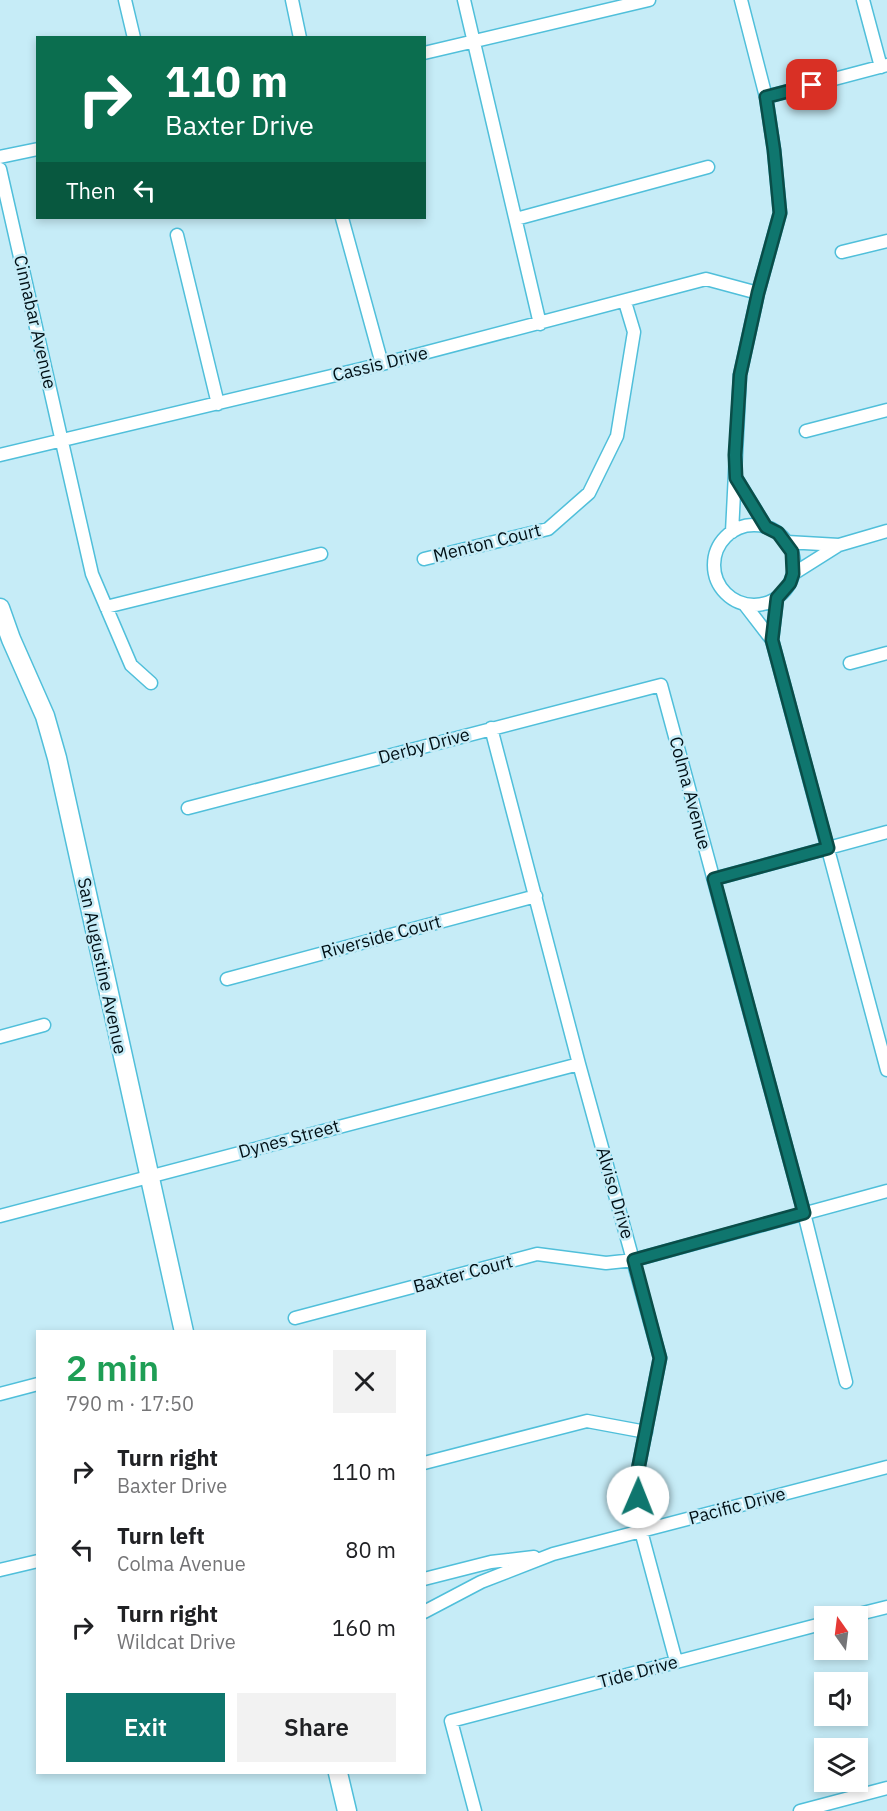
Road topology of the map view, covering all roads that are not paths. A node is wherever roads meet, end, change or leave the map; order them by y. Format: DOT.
graph roads {
  1 [pos="125,0"];
  2 [pos="292,0"];
  3 [pos="464,0"];
  4 [pos="649,0"];
  5 [pos="741,0"];
  6 [pos="863,0"];
  7 [pos="134,36"];
  8 [pos="300,36"];
  9 [pos="474,41"];
  10 [pos="426,53"];
  11 [pos="884,66"];
  12 [pos="766,97"];
  13 [pos="36,149"];
  14 [pos="0,158"];
  15 [pos="708,167"];
  16 [pos="0,169"];
  17 [pos="342,219"];
  18 [pos="516,219"];
  19 [pos="177,236"];
  20 [pos="887,241"];
  21 [pos="842,252"];
  22 [pos="758,293"];
  23 [pos="625,302"];
  24 [pos="540,324"];
  25 [pos="382,364"];
  26 [pos="218,404"];
  27 [pos="887,410"];
  28 [pos="806,431"];
  29 [pos="62,441"];
  30 [pos="0,455"];
  31 [pos="736,478"];
  32 [pos="766,527"];
  33 [pos="887,531"];
  34 [pos="732,532"];
  35 [pos="787,542"];
  36 [pos="838,545"];
  37 [pos="321,554"];
  38 [pos="424,559"];
  39 [pos="793,574"];
  40 [pos="777,598"];
  41 [pos="745,605"];
  42 [pos="106,607"];
  43 [pos="0,608"];
  44 [pos="772,640"];
  45 [pos="887,653"];
  46 [pos="850,663"];
  47 [pos="151,683"];
  48 [pos="661,685"];
  49 [pos="491,728"];
  50 [pos="188,808"];
  51 [pos="887,832"];
  52 [pos="828,848"];
  53 [pos="714,879"];
  54 [pos="536,896"];
  55 [pos="227,979"];
  56 [pos="44,1025"];
  57 [pos="0,1037"];
  58 [pos="579,1064"];
  59 [pos="887,1070"];
  60 [pos="148,1175"];
  61 [pos="887,1191"];
  62 [pos="804,1213"];
  63 [pos="0,1216"];
  64 [pos="634,1260"];
  65 [pos="295,1318"];
  66 [pos="184,1330"];
  67 [pos="846,1382"];
  68 [pos="36,1385"];
  69 [pos="0,1394"];
  70 [pos="646,1432"];
  71 [pos="426,1462"];
  72 [pos="887,1467"];
  73 [pos="641,1531"];
  74 [pos="553,1554"];
  75 [pos="36,1561"];
  76 [pos="0,1570"];
  77 [pos="426,1578"];
  78 [pos="887,1607"];
  79 [pos="426,1611"];
  80 [pos="868,1612"];
  81 [pos="814,1626"];
  82 [pos="676,1661"];
  83 [pos="338,1774"];
  84 [pos="887,1788"];
  85 [pos="347,1811"];
  86 [pos="475,1811"];
  87 [pos="800,1811"];
  1 -- 7 [label="street"];
  2 -- 8 [label="street"];
  3 -- 9 [label="street"];
  4 -- 9 [label="street"];
  5 -- 12 [label="street"];
  6 -- 11 [label="street"];
  9 -- 10 [label="street"];
  9 -- 18 [label="street"];
  11 -- 12 [label="street"];
  12 -- 22 [label="street"];
  13 -- 14 [label="street"];
  15 -- 18 [label="street"];
  16 -- 29 [label="street, Cinnabar Avenue"];
  17 -- 25 [label="street"];
  18 -- 24 [label="street"];
  19 -- 26 [label="street"];
  20 -- 21 [label="street"];
  22 -- 23 [label="street, Cassis Drive"];
  22 -- 31 [label="street"];
  23 -- 24 [label="street, Cassis Drive"];
  23 -- 38 [label="street, Menton Court"];
  24 -- 25 [label="street, Cassis Drive"];
  25 -- 26 [label="street, Cassis Drive"];
  26 -- 29 [label="street, Cassis Drive"];
  27 -- 28 [label="street"];
  29 -- 30 [label="street, Cassis Drive"];
  29 -- 42 [label="street, Cinnabar Avenue"];
  31 -- 32 [label="street"];
  31 -- 34 [label="street"];
  32 -- 34 [label="street"];
  32 -- 35 [label="street"];
  33 -- 36 [label="street"];
  34 -- 41 [label="street"];
  35 -- 36 [label="street"];
  35 -- 39 [label="street"];
  36 -- 39 [label="street"];
  37 -- 42 [label="street"];
  39 -- 40 [label="street"];
  40 -- 41 [label="street"];
  40 -- 44 [label="street"];
  41 -- 44 [label="street"];
  42 -- 47 [label="street, Cinnabar Avenue"];
  43 -- 60 [label="street, San Augustine Avenue"];
  44 -- 52 [label="street"];
  45 -- 46 [label="street"];
  48 -- 49 [label="street, Derby Drive"];
  48 -- 53 [label="street, Colma Avenue"];
  49 -- 50 [label="street, Derby Drive"];
  49 -- 54 [label="street, Alviso Drive"];
  51 -- 52 [label="street"];
  52 -- 53 [label="street"];
  52 -- 59 [label="street"];
  53 -- 62 [label="street, Colma Avenue"];
  54 -- 55 [label="street, Riverside Court"];
  54 -- 58 [label="street, Alviso Drive"];
  56 -- 57 [label="street"];
  58 -- 60 [label="street, Dynes Street"];
  58 -- 64 [label="street, Alviso Drive"];
  60 -- 63 [label="street, Dynes Street"];
  60 -- 66 [label="street, San Augustine Avenue"];
  61 -- 62 [label="street, Baxter Court"];
  62 -- 64 [label="street, Baxter Court"];
  62 -- 67 [label="street, Colma Avenue"];
  64 -- 65 [label="street, Baxter Court"];
  64 -- 70 [label="street, Alviso Drive"];
  68 -- 69 [label="street"];
  70 -- 71 [label="street"];
  70 -- 73 [label="street, Alviso Drive"];
  72 -- 73 [label="street, Pacific Drive"];
  73 -- 74 [label="street, Pacific Drive"];
  73 -- 82 [label="street, Alviso Drive"];
  74 -- 77 [label="street, Pacific Drive"];
  74 -- 79 [label="street, Pacific Drive"];
  75 -- 76 [label="street"];
  78 -- 80 [label="street"];
  81 -- 82 [label="street, Tide Drive"];
  82 -- 86 [label="street, Tide Drive"];
  83 -- 85 [label="street"];
  84 -- 87 [label="street"];
}
